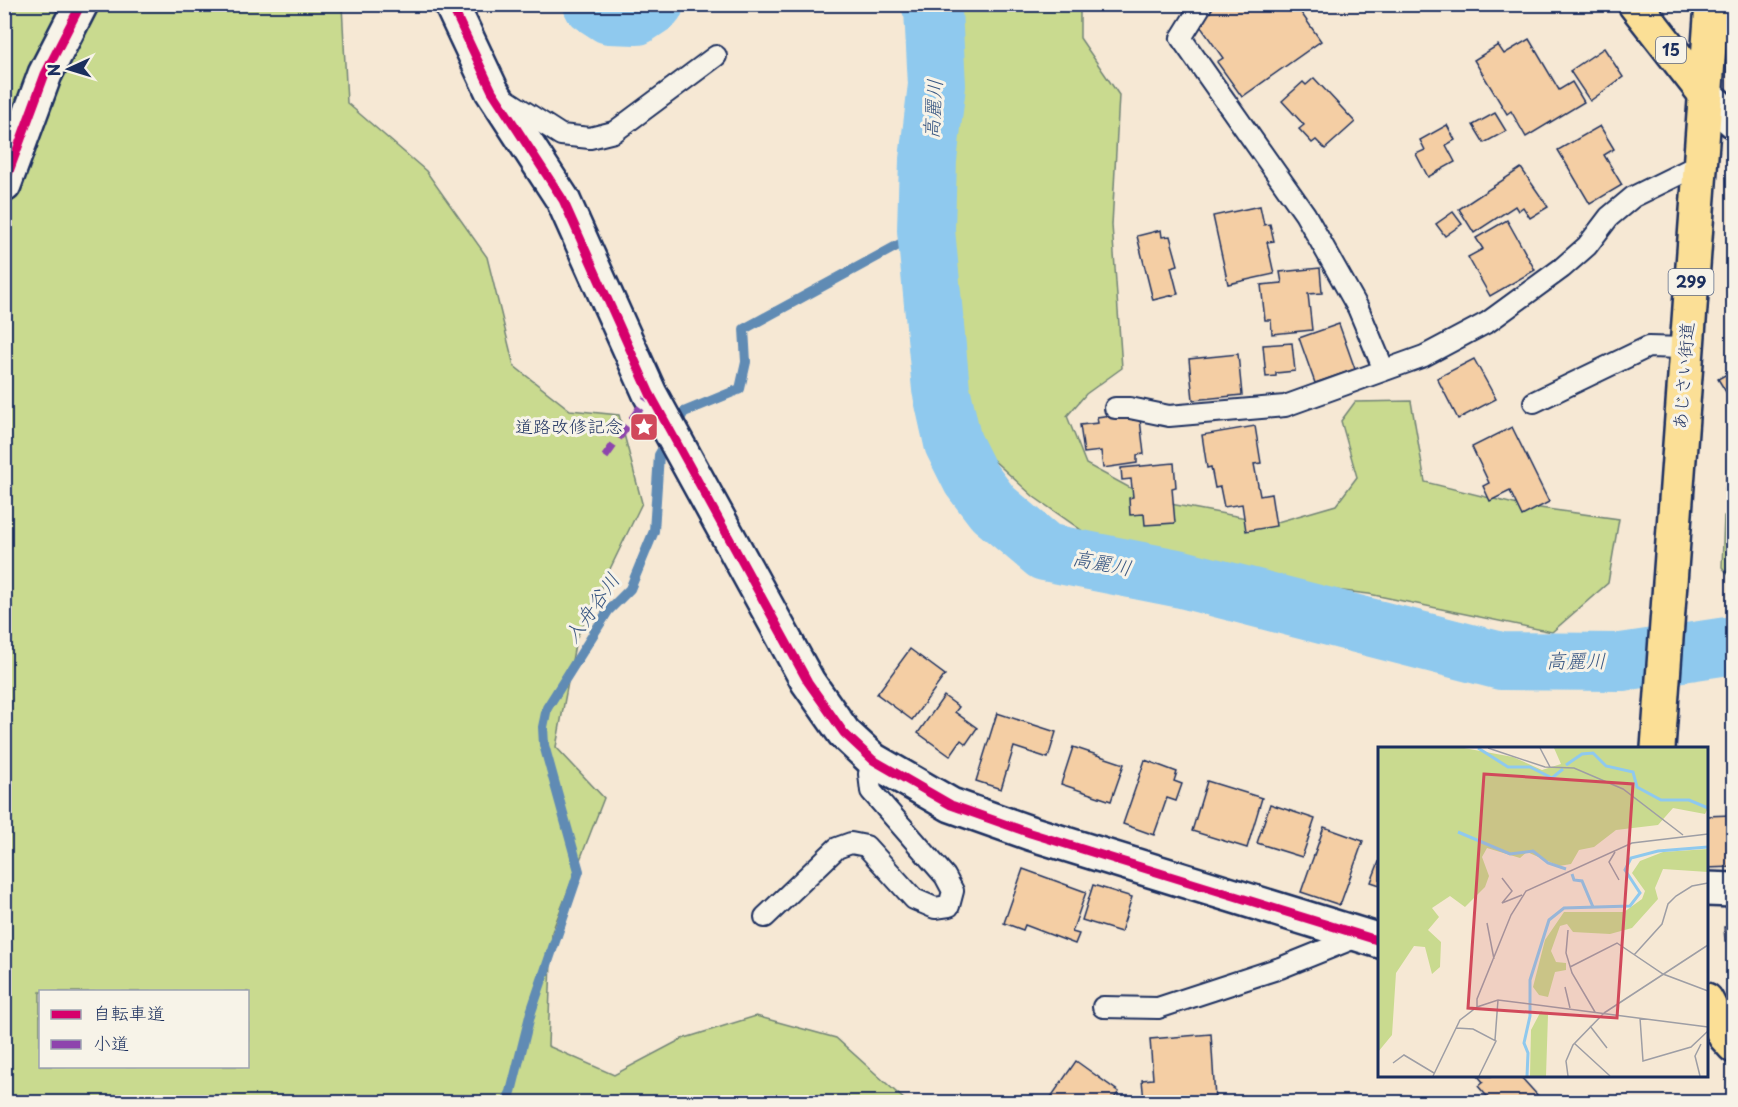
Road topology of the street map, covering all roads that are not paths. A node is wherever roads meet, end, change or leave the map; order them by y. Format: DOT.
graph roads {
  1 [pos="81,4"];
  2 [pos="451,4"];
  3 [pos="1202,4"];
  4 [pos="1635,4"];
  5 [pos="1712,4"];
  6 [pos="716,56"];
  7 [pos="492,92"];
  8 [pos="1706,96"];
  9 [pos="1734,121"];
  10 [pos="1700,164"];
  11 [pos="4,185"];
  12 [pos="1686,348"];
  13 [pos="1384,370"];
  14 [pos="1534,402"];
  15 [pos="1115,408"];
  16 [pos="1658,744"];
  17 [pos="873,760"];
  18 [pos="1708,890"];
  19 [pos="1734,890"];
  20 [pos="765,917"];
  21 [pos="1371,938"];
  22 [pos="1708,1003"];
  23 [pos="1103,1007"];
  24 [pos="1722,1042"];
  1 -- 11 [label="street"];
  2 -- 7 [label="street"];
  3 -- 13 [label="lane"];
  4 -- 8 [label="main road, 15"];
  5 -- 8 [label="main road, あじさい街道 / 299"];
  6 -- 7 [label="lane"];
  7 -- 17 [label="street"];
  8 -- 9 [label="street"];
  8 -- 10 [label="main road, あじさい街道 / 299"];
  10 -- 12 [label="main road, あじさい街道 / 299"];
  10 -- 13 [label="lane"];
  12 -- 14 [label="lane"];
  12 -- 16 [label="main road, あじさい街道 / 299"];
  13 -- 15 [label="lane"];
  17 -- 20 [label="lane"];
  17 -- 21 [label="street"];
  18 -- 19 [label="street"];
  21 -- 23 [label="lane"];
  22 -- 24 [label="main road"];
}
